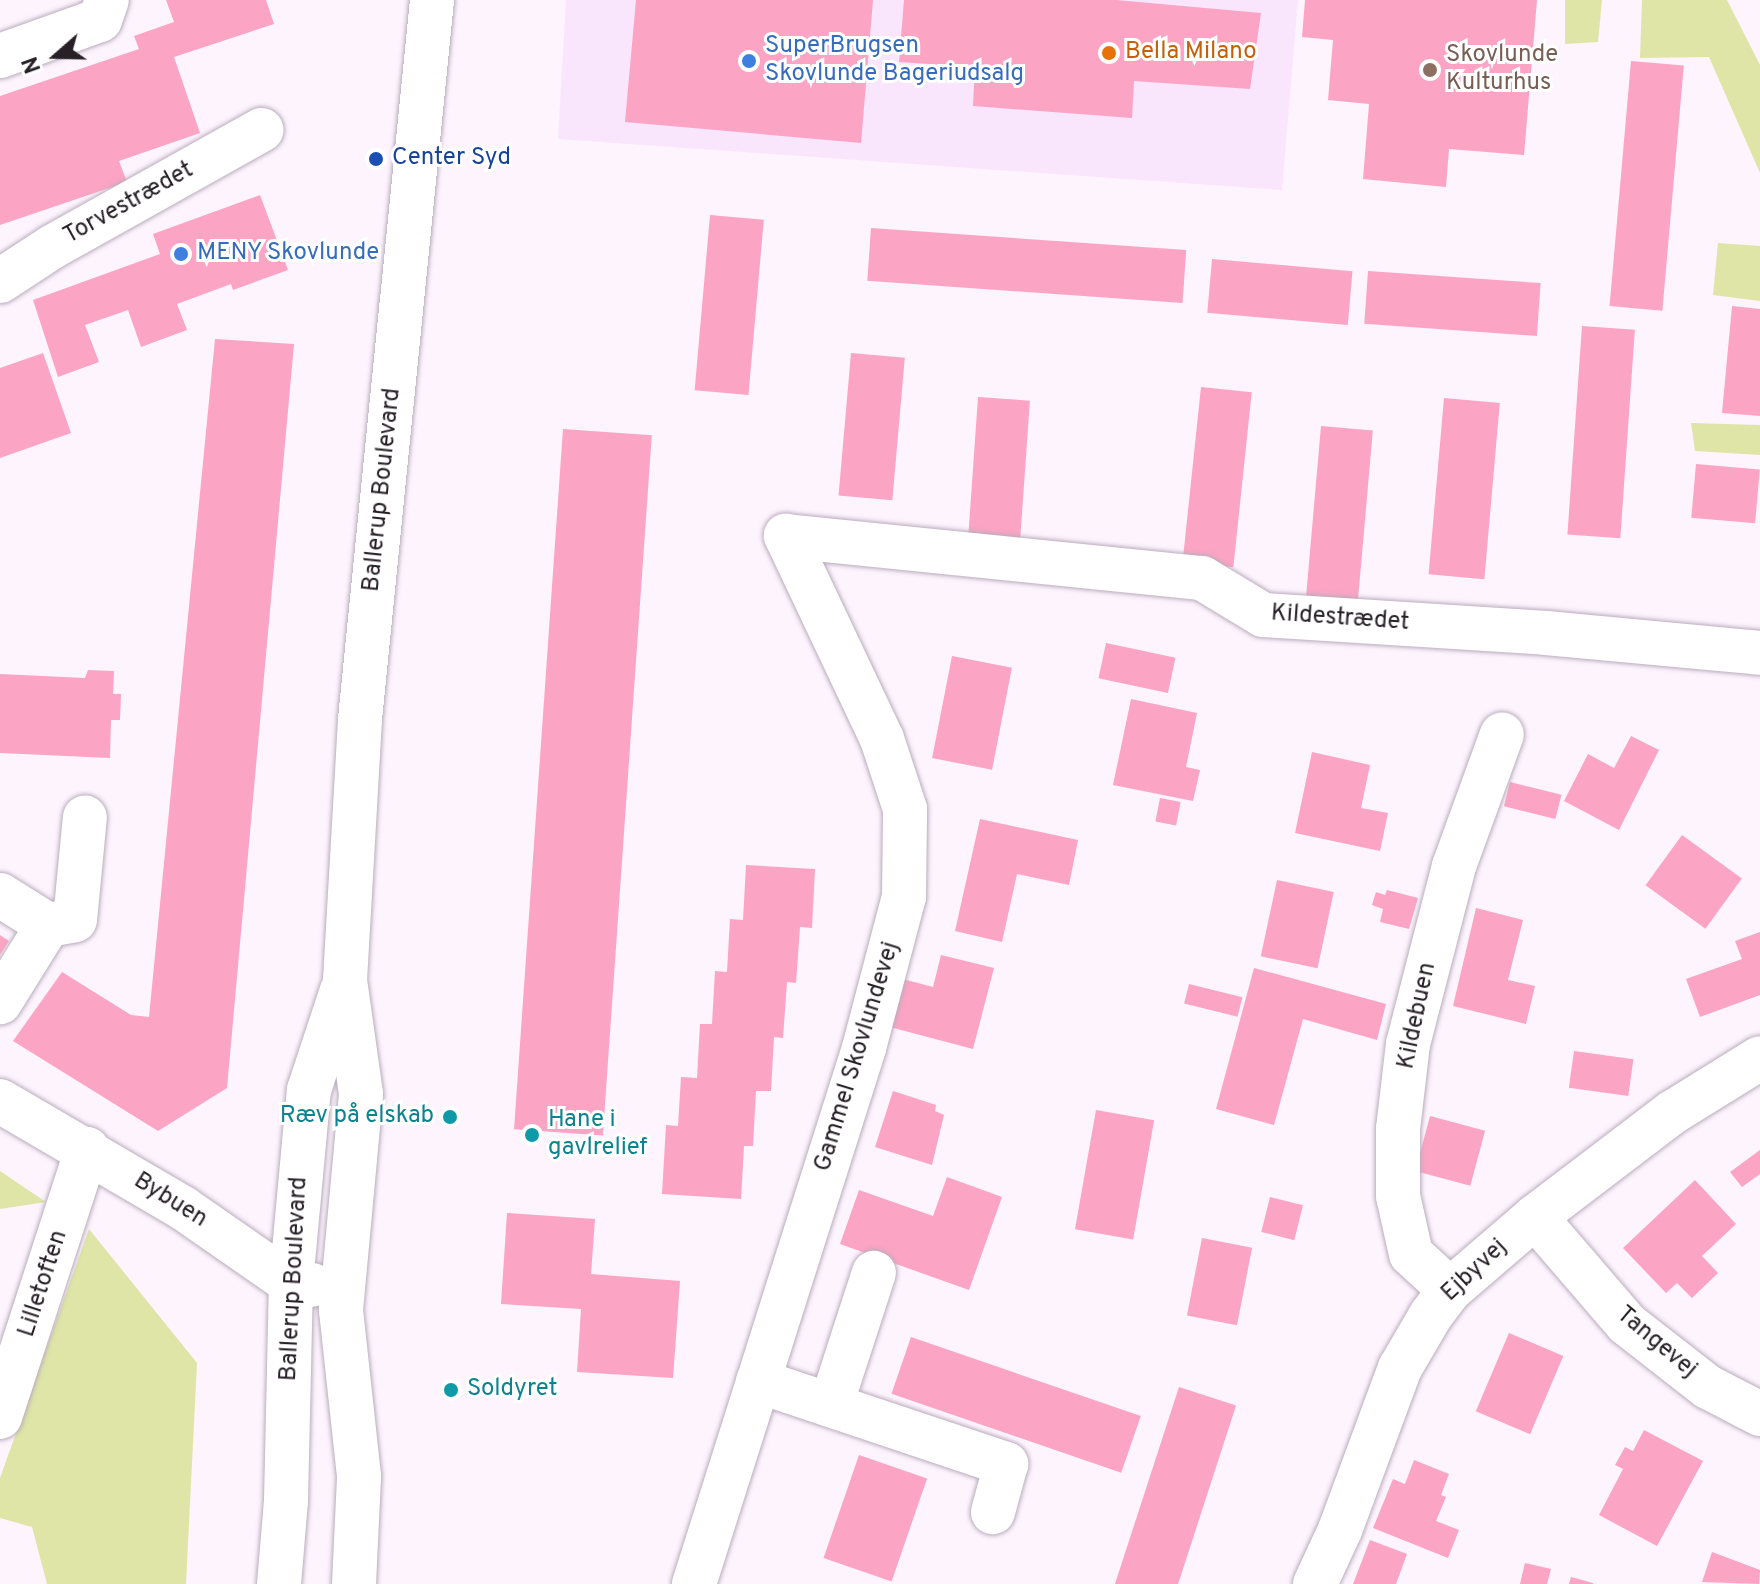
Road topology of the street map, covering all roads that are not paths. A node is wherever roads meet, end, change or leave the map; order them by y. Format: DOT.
graph roads {
  1 [pos="107,0"];
  2 [pos="432,0"];
  3 [pos="0,56"];
  4 [pos="261,130"];
  5 [pos="0,281"];
  6 [pos="786,536"];
  7 [pos="1760,653"];
  8 [pos="1502,734"];
  9 [pos="85,817"];
  10 [pos="0,895"];
  11 [pos="48,925"];
  12 [pos="345,980"];
  13 [pos="0,1002"];
  14 [pos="1760,1058"];
  15 [pos="0,1101"];
  16 [pos="87,1149"];
  17 [pos="1535,1217"];
  18 [pos="874,1273"];
  19 [pos="291,1283"];
  20 [pos="342,1288"];
  21 [pos="1450,1290"];
  22 [pos="758,1381"];
  23 [pos="831,1405"];
  24 [pos="1760,1414"];
  25 [pos="0,1417"];
  26 [pos="993,1512"];
  27 [pos="279,1584"];
  28 [pos="354,1584"];
  29 [pos="694,1584"];
  30 [pos="1315,1584"];
  1 -- 3 [label="street"];
  2 -- 12 [label="street, Ballerup Boulevard"];
  4 -- 5 [label="street, Torvestrædet"];
  6 -- 7 [label="street, Kildestrædet"];
  6 -- 22 [label="street, Gammel Skovlundevej"];
  8 -- 21 [label="street, Kildebuen"];
  9 -- 11 [label="street"];
  10 -- 11 [label="street"];
  11 -- 13 [label="street"];
  12 -- 19 [label="street, Ballerup Boulevard"];
  12 -- 20 [label="street, Ballerup Boulevard"];
  14 -- 17 [label="street, Ejbyvej"];
  15 -- 16 [label="street, Bybuen"];
  16 -- 19 [label="street, Bybuen"];
  16 -- 25 [label="street, Lilletoften"];
  17 -- 21 [label="street, Ejbyvej"];
  17 -- 24 [label="street, Tangevej"];
  18 -- 23 [label="street"];
  19 -- 20 [label="street"];
  19 -- 27 [label="street, Ballerup Boulevard"];
  20 -- 28 [label="street, Ballerup Boulevard"];
  21 -- 30 [label="street, Ejbyvej"];
  22 -- 23 [label="street"];
  22 -- 29 [label="street, Gammel Skovlundevej"];
  23 -- 26 [label="street"];
}
